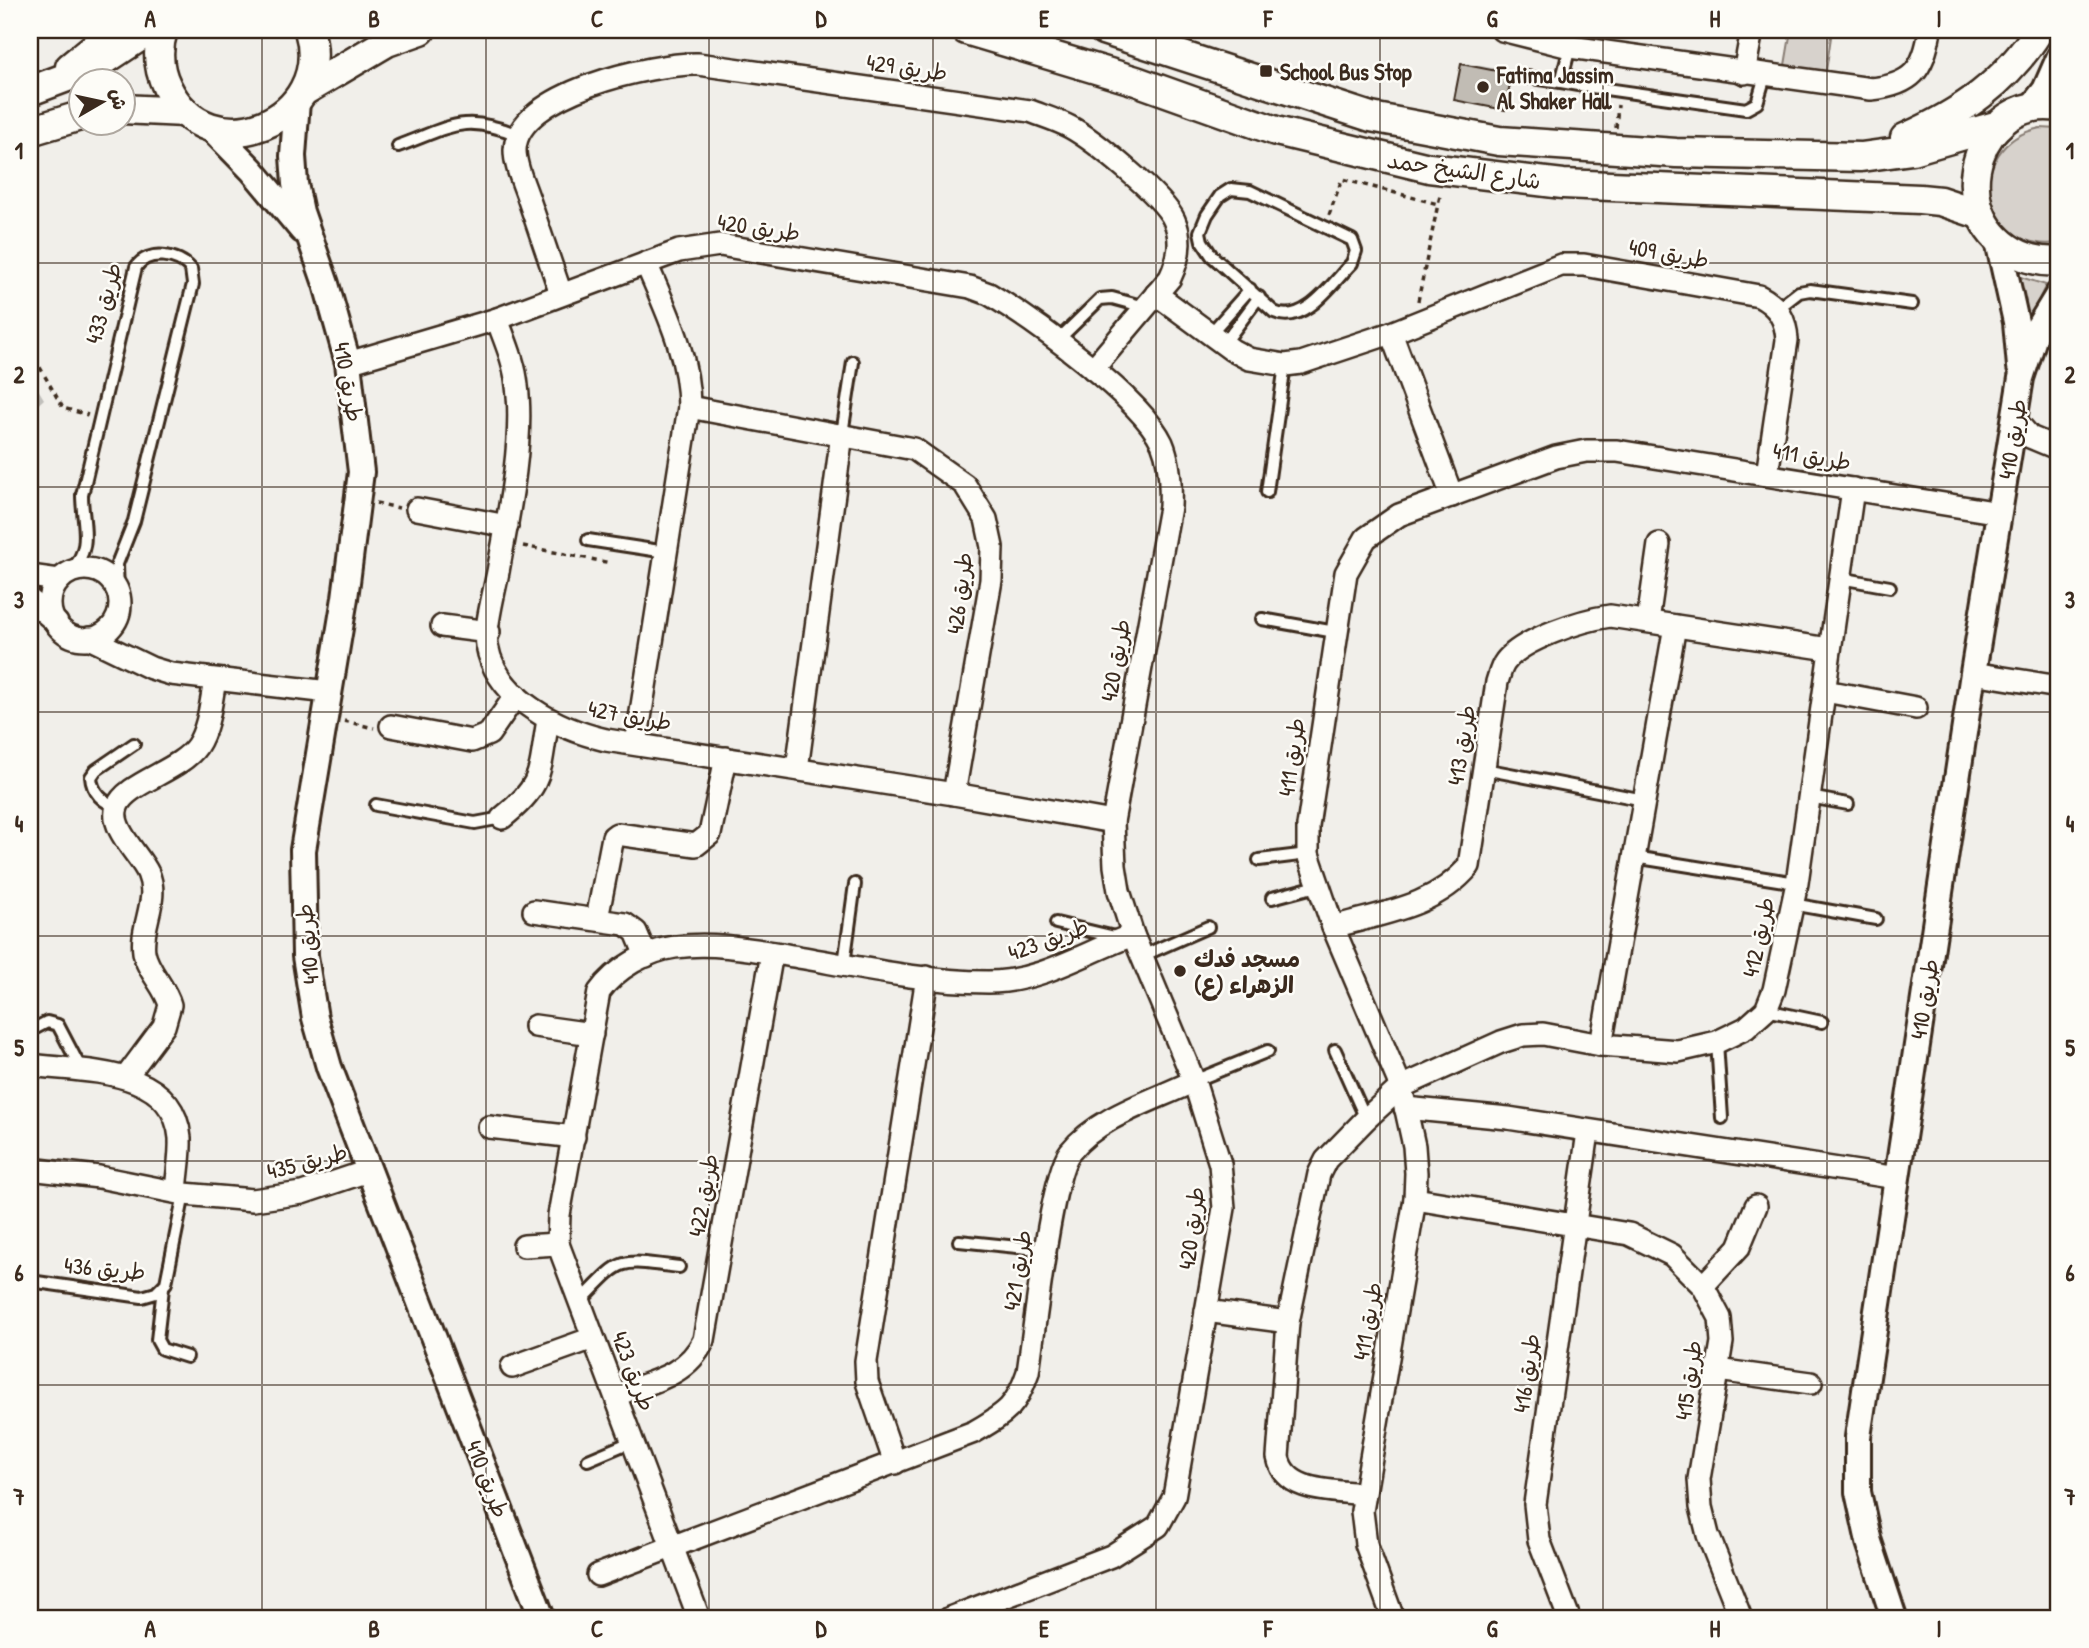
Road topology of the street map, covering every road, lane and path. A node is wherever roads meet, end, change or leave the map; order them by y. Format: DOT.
graph roads {
  1 [pos="108,30"];
  2 [pos="150,30"];
  3 [pos="163,30"];
  4 [pos="309,30"];
  5 [pos="421,30"];
  6 [pos="966,30"];
  7 [pos="1103,30"];
  8 [pos="1502,30"];
  9 [pos="1752,30"];
  10 [pos="1930,30"];
  11 [pos="2039,30"];
  12 [pos="1583,42"];
  13 [pos="2059,58"];
  14 [pos="1754,75"];
  15 [pos="1526,77"];
  16 [pos="1561,82"];
  17 [pos="37,89"];
  18 [pos="1620,91"];
  19 [pos="301,96"];
  20 [pos="2059,107"];
  21 [pos="2030,109"];
  22 [pos="136,111"];
  23 [pos="185,113"];
  24 [pos="66,120"];
  25 [pos="1999,125"];
  26 [pos="211,128"];
  27 [pos="1616,130"];
  28 [pos="30,131"];
  29 [pos="517,135"];
  30 [pos="398,146"];
  31 [pos="1861,157"];
  32 [pos="1337,191"];
  33 [pos="1438,204"];
  34 [pos="1332,206"];
  35 [pos="1979,214"];
  36 [pos="309,239"];
  37 [pos="1998,241"];
  38 [pos="2059,261"];
  39 [pos="646,263"];
  40 [pos="1250,289"];
  41 [pos="2059,293"];
  42 [pos="561,294"];
  43 [pos="1259,298"];
  44 [pos="1151,301"];
  45 [pos="1912,304"];
  46 [pos="1777,309"];
  47 [pos="497,319"];
  48 [pos="1413,324"];
  49 [pos="1391,333"];
  50 [pos="1217,339"];
  51 [pos="1057,341"];
  52 [pos="30,350"];
  53 [pos="853,362"];
  54 [pos="348,363"];
  55 [pos="1285,365"];
  56 [pos="1094,369"];
  57 [pos="2021,378"];
  58 [pos="689,407"];
  59 [pos="101,418"];
  60 [pos="2016,421"];
  61 [pos="842,434"];
  62 [pos="2059,449"];
  63 [pos="1767,475"];
  64 [pos="1853,489"];
  65 [pos="1267,492"];
  66 [pos="1452,496"];
  67 [pos="356,499"];
  68 [pos="417,509"];
  69 [pos="2000,513"];
  70 [pos="505,534"];
  71 [pos="588,540"];
  72 [pos="1659,544"];
  73 [pos="666,552"];
  74 [pos="611,563"];
  75 [pos="30,576"];
  76 [pos="65,576"];
  77 [pos="1840,578"];
  78 [pos="1890,587"];
  79 [pos="118,593"];
  80 [pos="30,600"];
  81 [pos="1262,619"];
  82 [pos="116,621"];
  83 [pos="1648,621"];
  84 [pos="57,623"];
  85 [pos="1675,625"];
  86 [pos="442,626"];
  87 [pos="489,632"];
  88 [pos="1335,632"];
  89 [pos="89,638"];
  90 [pos="1829,649"];
  91 [pos="131,657"];
  92 [pos="1973,673"];
  93 [pos="215,680"];
  94 [pos="2059,687"];
  95 [pos="1825,691"];
  96 [pos="329,692"];
  97 [pos="516,695"];
  98 [pos="1916,708"];
  99 [pos="325,717"];
  100 [pos="548,720"];
  101 [pos="391,726"];
  102 [pos="134,744"];
  103 [pos="636,744"];
  104 [pos="726,758"];
  105 [pos="1484,768"];
  106 [pos="797,769"];
  107 [pos="954,793"];
  108 [pos="1810,797"];
  109 [pos="1644,800"];
  110 [pos="1848,804"];
  111 [pos="376,805"];
  112 [pos="117,806"];
  113 [pos="502,818"];
  114 [pos="1113,822"];
  115 [pos="1308,854"];
  116 [pos="1634,857"];
  117 [pos="1259,860"];
  118 [pos="1797,883"];
  119 [pos="855,884"];
  120 [pos="1317,886"];
  121 [pos="1272,898"];
  122 [pos="1792,904"];
  123 [pos="534,911"];
  124 [pos="597,919"];
  125 [pos="1876,919"];
  126 [pos="1056,923"];
  127 [pos="1208,927"];
  128 [pos="1332,927"];
  129 [pos="1128,937"];
  130 [pos="772,953"];
  131 [pos="646,956"];
  132 [pos="1142,956"];
  133 [pos="844,964"];
  134 [pos="927,977"];
  135 [pos="1766,1010"];
  136 [pos="1822,1022"];
  137 [pos="535,1026"];
  138 [pos="30,1031"];
  139 [pos="592,1034"];
  140 [pos="1717,1042"];
  141 [pos="1601,1045"];
  142 [pos="1335,1050"];
  143 [pos="1268,1051"];
  144 [pos="30,1065"];
  145 [pos="82,1071"];
  146 [pos="126,1077"];
  147 [pos="1194,1081"];
  148 [pos="1401,1087"];
  149 [pos="1405,1108"];
  150 [pos="1722,1118"];
  151 [pos="1366,1119"];
  152 [pos="488,1127"];
  153 [pos="1588,1132"];
  154 [pos="574,1137"];
  155 [pos="30,1169"];
  156 [pos="368,1171"];
  157 [pos="1897,1178"];
  158 [pos="180,1193"];
  159 [pos="1415,1199"];
  160 [pos="1756,1206"];
  161 [pos="1574,1225"];
  162 [pos="959,1241"];
  163 [pos="558,1244"];
  164 [pos="524,1246"];
  165 [pos="1047,1251"];
  166 [pos="679,1267"];
  167 [pos="30,1281"];
  168 [pos="1703,1286"];
  169 [pos="163,1288"];
  170 [pos="579,1303"];
  171 [pos="1206,1311"];
  172 [pos="1288,1322"];
  173 [pos="593,1338"];
  174 [pos="187,1357"];
  175 [pos="512,1367"];
  176 [pos="1718,1370"];
  177 [pos="1811,1383"];
  178 [pos="616,1395"];
  179 [pos="633,1441"];
  180 [pos="588,1460"];
  181 [pos="895,1463"];
  182 [pos="1364,1494"];
  183 [pos="673,1546"];
  184 [pos="598,1575"];
  185 [pos="986,1612"];
  186 [pos="542,1618"];
  187 [pos="699,1618"];
  188 [pos="950,1618"];
  189 [pos="1393,1618"];
  190 [pos="1569,1618"];
  191 [pos="1741,1618"];
  192 [pos="1894,1618"];
  1 -- 17 [label="main road"];
  2 -- 17 [label="main road"];
  3 -- 23 [label="main road"];
  4 -- 19 [label="main road"];
  5 -- 19 [label="main road"];
  6 -- 35 [label="main road, شارع الشيخ حمد"];
  7 -- 31 [label="main road, شارع الشيخ حمد"];
  8 -- 12 [label="street"];
  9 -- 14 [label="street"];
  10 -- 14 [label="street"];
  11 -- 31 [label="main road"];
  12 -- 14 [label="street"];
  12 -- 16 [label="lane"];
  13 -- 21 [label="street"];
  14 -- 18 [label="lane"];
  15 -- 16 [label="lane"];
  16 -- 18 [label="lane"];
  18 -- 27 [label="path"];
  19 -- 26 [label="main road"];
  19 -- 36 [label="street, طريق 410"];
  20 -- 21 [label="main road"];
  21 -- 25 [label="main road, شارع الشيخ حمد"];
  22 -- 23 [label="main road"];
  23 -- 26 [label="main road"];
  24 -- 28 [label="main road"];
  25 -- 31 [label="main road, شارع الشيخ حمد"];
  25 -- 35 [label="main road"];
  26 -- 36 [label="street, طريق 410"];
  29 -- 30 [label="lane"];
  29 -- 42 [label="street"];
  29 -- 44 [label="street, طريق 429"];
  32 -- 34 [label="path"];
  33 -- 48 [label="path"];
  35 -- 37 [label="main road"];
  36 -- 54 [label="street, طريق 410"];
  37 -- 38 [label="main road"];
  37 -- 57 [label="street, طريق 410"];
  39 -- 42 [label="street, طريق 420"];
  39 -- 51 [label="street, طريق 420"];
  39 -- 58 [label="street"];
  40 -- 43 [label="lane"];
  40 -- 43 [label="lane"];
  40 -- 50 [label="lane"];
  41 -- 57 [label="street, طريق 410"];
  42 -- 47 [label="street, طريق 420"];
  43 -- 50 [label="lane"];
  44 -- 50 [label="street, طريق 409"];
  44 -- 51 [label="lane"];
  44 -- 56 [label="street, طريق 429"];
  45 -- 46 [label="lane"];
  46 -- 48 [label="street, طريق 409"];
  46 -- 63 [label="street"];
  47 -- 54 [label="street, طريق 420"];
  47 -- 70 [label="street, طريق 427"];
  48 -- 49 [label="street, طريق 409"];
  49 -- 55 [label="street, طريق 409"];
  49 -- 66 [label="street"];
  50 -- 55 [label="street, طريق 409"];
  51 -- 56 [label="street, طريق 420"];
  52 -- 59 [label="path"];
  53 -- 61 [label="lane"];
  54 -- 67 [label="street, طريق 410"];
  55 -- 65 [label="lane"];
  56 -- 114 [label="street, طريق 420"];
  57 -- 60 [label="street, طريق 410"];
  58 -- 61 [label="street, طريق 426"];
  58 -- 73 [label="street"];
  59 -- 76 [label="lane, طريق 433"];
  59 -- 79 [label="lane, طريق 433"];
  60 -- 62 [label="street"];
  60 -- 69 [label="street, طريق 410"];
  61 -- 106 [label="street"];
  61 -- 107 [label="street, طريق 426"];
  63 -- 64 [label="street, طريق 411"];
  63 -- 66 [label="street, طريق 411"];
  64 -- 69 [label="street, طريق 411"];
  64 -- 77 [label="street, طريق 412"];
  66 -- 88 [label="street, طريق 411"];
  67 -- 68 [label="path"];
  67 -- 96 [label="street, طريق 410"];
  68 -- 70 [label="street"];
  69 -- 92 [label="street, طريق 410"];
  70 -- 74 [label="path"];
  70 -- 87 [label="street, طريق 427"];
  71 -- 73 [label="lane"];
  72 -- 83 [label="street"];
  73 -- 103 [label="street"];
  75 -- 76 [label="street"];
  76 -- 79 [label="street"];
  76 -- 84 [label="street"];
  77 -- 78 [label="lane"];
  77 -- 90 [label="street, طريق 412"];
  79 -- 82 [label="street"];
  80 -- 84 [label="street"];
  81 -- 88 [label="lane"];
  82 -- 89 [label="street"];
  82 -- 91 [label="street"];
  83 -- 85 [label="street, طريق 413"];
  83 -- 105 [label="street, طريق 413"];
  84 -- 89 [label="street"];
  85 -- 90 [label="street, طريق 413"];
  85 -- 109 [label="street"];
  86 -- 87 [label="street"];
  87 -- 97 [label="street, طريق 427"];
  88 -- 115 [label="street, طريق 411"];
  89 -- 91 [label="street"];
  90 -- 95 [label="street, طريق 412"];
  91 -- 93 [label="street"];
  92 -- 94 [label="street"];
  92 -- 157 [label="street, طريق 410"];
  93 -- 96 [label="street"];
  93 -- 112 [label="street"];
  95 -- 98 [label="street"];
  95 -- 108 [label="street, طريق 412"];
  96 -- 99 [label="street, طريق 410"];
  97 -- 100 [label="street, طريق 427"];
  97 -- 101 [label="street"];
  99 -- 101 [label="path"];
  99 -- 156 [label="street, طريق 410"];
  100 -- 103 [label="street, طريق 427"];
  100 -- 113 [label="street"];
  102 -- 112 [label="lane"];
  103 -- 104 [label="street, طريق 427"];
  104 -- 106 [label="street, طريق 427"];
  104 -- 124 [label="street"];
  105 -- 109 [label="lane"];
  105 -- 128 [label="street, طريق 413"];
  106 -- 107 [label="street, طريق 427"];
  107 -- 114 [label="street, طريق 427"];
  108 -- 110 [label="lane"];
  108 -- 118 [label="street, طريق 412"];
  109 -- 116 [label="street"];
  111 -- 113 [label="lane"];
  112 -- 146 [label="street"];
  114 -- 129 [label="street, طريق 420"];
  115 -- 117 [label="lane"];
  115 -- 120 [label="street, طريق 411"];
  116 -- 118 [label="lane"];
  116 -- 141 [label="street"];
  118 -- 122 [label="street, طريق 412"];
  119 -- 133 [label="lane"];
  120 -- 121 [label="lane"];
  120 -- 128 [label="street, طريق 411"];
  122 -- 125 [label="lane"];
  122 -- 135 [label="street, طريق 412"];
  123 -- 124 [label="street"];
  124 -- 131 [label="street"];
  126 -- 129 [label="lane"];
  127 -- 132 [label="lane"];
  128 -- 148 [label="street, طريق 411"];
  129 -- 132 [label="street, طريق 420"];
  129 -- 134 [label="street, طريق 423"];
  130 -- 131 [label="street, طريق 423"];
  130 -- 133 [label="street, طريق 423"];
  130 -- 178 [label="street, طريق 422"];
  131 -- 139 [label="street, طريق 423"];
  132 -- 147 [label="street, طريق 420"];
  133 -- 134 [label="street, طريق 423"];
  134 -- 181 [label="street"];
  135 -- 136 [label="lane"];
  135 -- 140 [label="street, طريق 412"];
  137 -- 139 [label="street"];
  138 -- 145 [label="lane"];
  139 -- 154 [label="street, طريق 423"];
  140 -- 141 [label="street, طريق 412"];
  140 -- 150 [label="lane"];
  141 -- 148 [label="street, طريق 412"];
  142 -- 151 [label="lane"];
  143 -- 147 [label="lane"];
  144 -- 145 [label="street"];
  145 -- 146 [label="street"];
  146 -- 158 [label="street"];
  147 -- 165 [label="street, طريق 421"];
  147 -- 171 [label="street, طريق 420"];
  148 -- 149 [label="street, طريق 411"];
  148 -- 151 [label="street, طريق 412"];
  149 -- 153 [label="street"];
  149 -- 159 [label="street, طريق 411"];
  151 -- 172 [label="street, طريق 412"];
  152 -- 154 [label="street"];
  153 -- 157 [label="street"];
  153 -- 161 [label="street, طريق 416"];
  154 -- 163 [label="street, طريق 423"];
  155 -- 158 [label="street, طريق 435"];
  156 -- 158 [label="street, طريق 435"];
  156 -- 186 [label="street, طريق 410"];
  157 -- 192 [label="street, طريق 410"];
  158 -- 169 [label="lane, طريق 436"];
  159 -- 161 [label="street, طريق 415"];
  159 -- 182 [label="street, طريق 411"];
  160 -- 168 [label="street"];
  161 -- 168 [label="street, طريق 415"];
  161 -- 190 [label="street, طريق 416"];
  162 -- 165 [label="lane"];
  163 -- 164 [label="street"];
  163 -- 170 [label="street, طريق 423"];
  165 -- 181 [label="street, طريق 421"];
  166 -- 170 [label="lane"];
  167 -- 169 [label="lane, طريق 436"];
  168 -- 176 [label="street, طريق 415"];
  169 -- 174 [label="lane"];
  170 -- 173 [label="street, طريق 423"];
  171 -- 172 [label="street"];
  171 -- 185 [label="street, طريق 420"];
  172 -- 182 [label="street, طريق 412"];
  173 -- 175 [label="street"];
  173 -- 178 [label="street, طريق 423"];
  176 -- 177 [label="street"];
  176 -- 191 [label="street, طريق 415"];
  178 -- 179 [label="street, طريق 423"];
  179 -- 180 [label="lane"];
  179 -- 183 [label="street, طريق 423"];
  181 -- 183 [label="street, طريق 421"];
  182 -- 189 [label="street, طريق 411"];
  183 -- 184 [label="street, طريق 421"];
  183 -- 187 [label="street, طريق 423"];
  185 -- 188 [label="street, طريق 420"];
}
